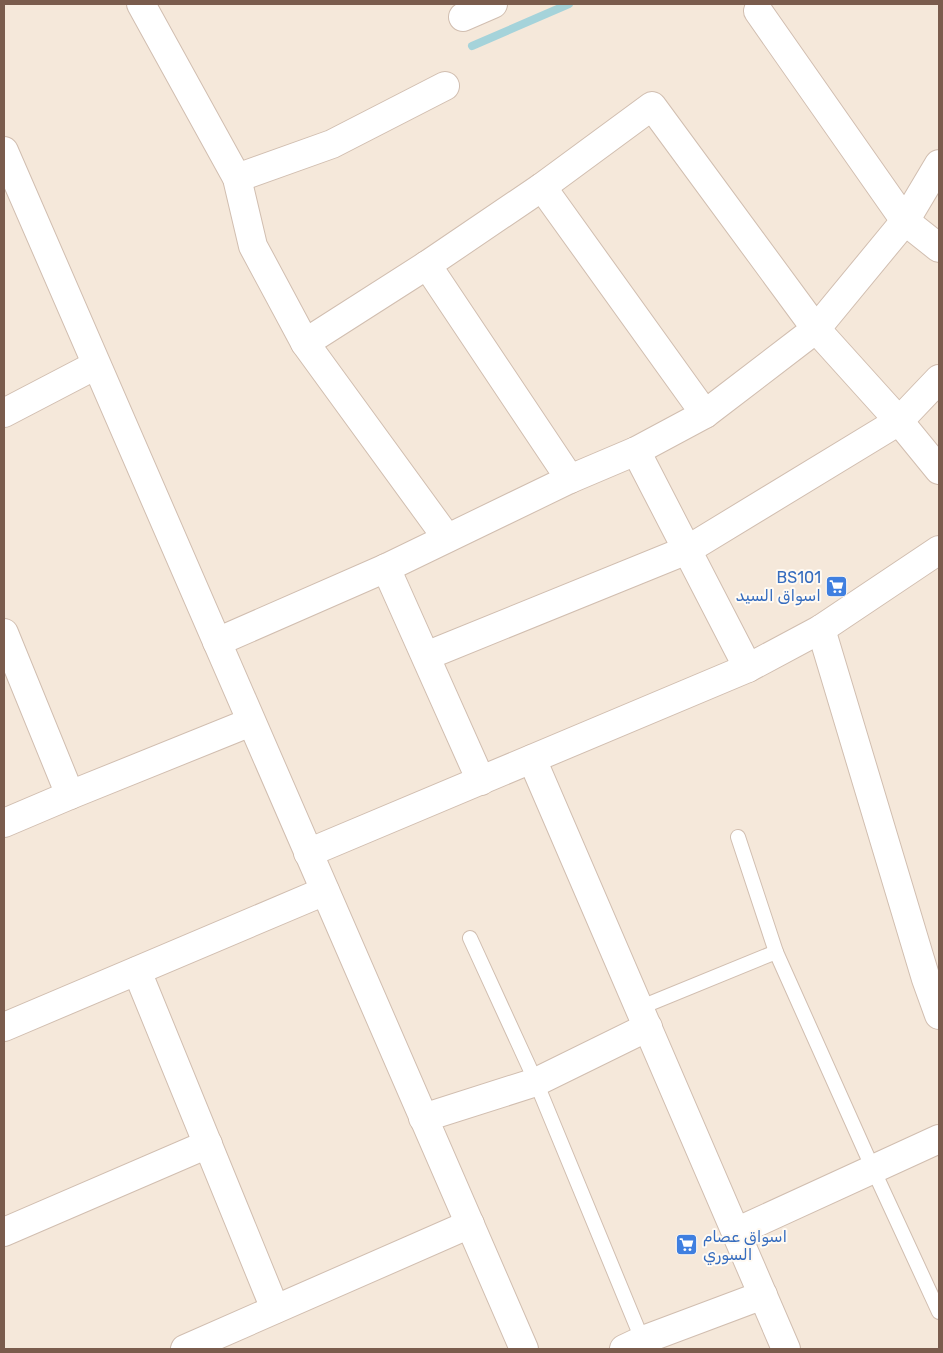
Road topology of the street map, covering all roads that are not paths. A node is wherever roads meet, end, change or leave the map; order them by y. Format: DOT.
graph roads {
  1 [pos="141,4"];
  2 [pos="492,4"];
  3 [pos="758,11"];
  4 [pos="463,17"];
  5 [pos="445,86"];
  6 [pos="4,151"];
  7 [pos="939,164"];
  8 [pos="237,178"];
  9 [pos="10,184"];
  10 [pos="542,187"];
  11 [pos="905,221"];
  12 [pos="939,248"];
  13 [pos="427,265"];
  14 [pos="816,328"];
  15 [pos="304,344"];
  16 [pos="96,365"];
  17 [pos="939,379"];
  18 [pos="4,413"];
  19 [pos="705,414"];
  20 [pos="899,421"];
  21 [pos="636,451"];
  22 [pos="939,470"];
  23 [pos="570,479"];
  24 [pos="447,538"];
  25 [pos="687,550"];
  26 [pos="939,550"];
  27 [pos="386,568"];
  28 [pos="821,629"];
  29 [pos="4,635"];
  30 [pos="217,642"];
  31 [pos="426,656"];
  32 [pos="748,668"];
  33 [pos="252,722"];
  34 [pos="532,760"];
  35 [pos="482,781"];
  36 [pos="70,794"];
  37 [pos="4,823"];
  38 [pos="738,837"];
  39 [pos="308,853"];
  40 [pos="325,891"];
  41 [pos="470,938"];
  42 [pos="776,952"];
  43 [pos="137,971"];
  44 [pos="933,977"];
  45 [pos="939,1015"];
  46 [pos="644,1017"];
  47 [pos="4,1027"];
  48 [pos="536,1082"];
  49 [pos="423,1118"];
  50 [pos="939,1140"];
  51 [pos="208,1144"];
  52 [pos="873,1169"];
  53 [pos="470,1224"];
  54 [pos="4,1232"];
  55 [pos="736,1232"];
  56 [pos="763,1295"];
  57 [pos="275,1309"];
  58 [pos="939,1312"];
  59 [pos="234,1339"];
  60 [pos="638,1346"];
  61 [pos="185,1349"];
  62 [pos="524,1349"];
  63 [pos="786,1349"];
  1 -- 8 [label="street"];
  2 -- 4 [label="street"];
  3 -- 11 [label="street"];
  5 -- 8 [label="street"];
  6 -- 9 [label="street"];
  7 -- 11 [label="street"];
  8 -- 15 [label="street"];
  9 -- 16 [label="street"];
  10 -- 13 [label="street"];
  10 -- 14 [label="street"];
  10 -- 19 [label="street"];
  11 -- 12 [label="street"];
  11 -- 14 [label="street"];
  13 -- 15 [label="street"];
  13 -- 23 [label="street"];
  14 -- 19 [label="street"];
  14 -- 20 [label="street"];
  15 -- 24 [label="street"];
  16 -- 18 [label="street"];
  16 -- 30 [label="street"];
  17 -- 20 [label="street"];
  19 -- 21 [label="street"];
  20 -- 22 [label="street"];
  20 -- 25 [label="street"];
  21 -- 23 [label="street"];
  21 -- 25 [label="street"];
  23 -- 24 [label="street"];
  24 -- 27 [label="street"];
  25 -- 31 [label="street"];
  25 -- 32 [label="street"];
  26 -- 28 [label="street"];
  27 -- 30 [label="street"];
  27 -- 31 [label="street"];
  28 -- 32 [label="street"];
  28 -- 44 [label="street"];
  29 -- 36 [label="street"];
  30 -- 33 [label="street"];
  31 -- 35 [label="street"];
  32 -- 34 [label="street"];
  33 -- 36 [label="street"];
  33 -- 39 [label="street"];
  34 -- 35 [label="street"];
  34 -- 46 [label="street"];
  35 -- 39 [label="street"];
  36 -- 37 [label="street"];
  38 -- 42 [label="lane"];
  39 -- 40 [label="street"];
  40 -- 43 [label="street"];
  40 -- 49 [label="street"];
  41 -- 48 [label="lane"];
  42 -- 46 [label="lane"];
  42 -- 52 [label="lane"];
  43 -- 47 [label="street"];
  43 -- 51 [label="street"];
  44 -- 45 [label="street"];
  46 -- 48 [label="street"];
  46 -- 55 [label="street"];
  48 -- 49 [label="street"];
  48 -- 60 [label="lane"];
  49 -- 53 [label="street"];
  50 -- 52 [label="street"];
  51 -- 54 [label="street"];
  51 -- 57 [label="street"];
  52 -- 55 [label="street"];
  52 -- 58 [label="lane"];
  53 -- 57 [label="street"];
  53 -- 62 [label="street"];
  55 -- 56 [label="street"];
  56 -- 60 [label="street"];
  56 -- 63 [label="street"];
  57 -- 59 [label="street"];
  59 -- 61 [label="street"];
}
